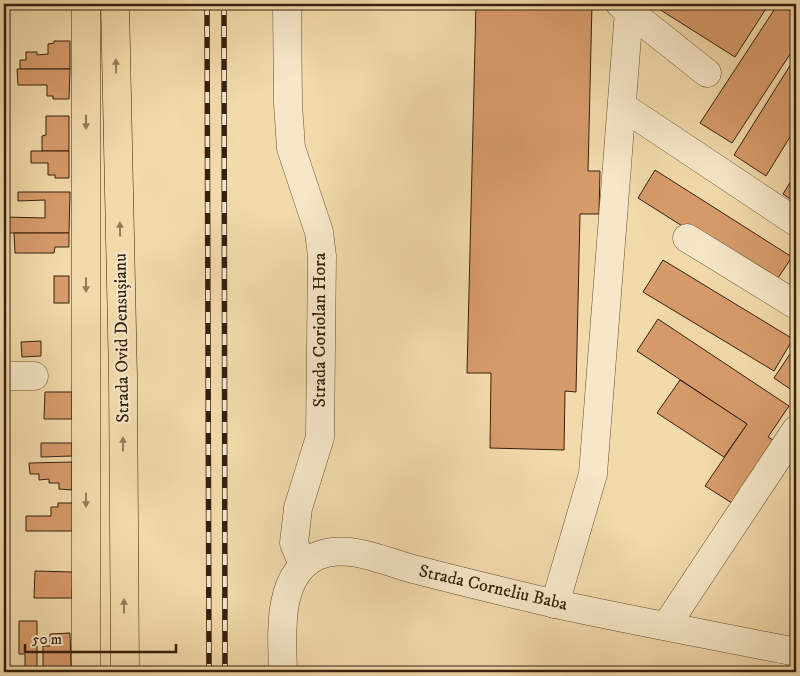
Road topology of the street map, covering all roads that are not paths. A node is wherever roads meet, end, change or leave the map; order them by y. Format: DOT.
graph roads {
  1 [pos="86,4"];
  2 [pos="115,4"];
  3 [pos="287,4"];
  4 [pos="625,7"];
  5 [pos="707,72"];
  6 [pos="622,106"];
  7 [pos="796,222"];
  8 [pos="687,238"];
  9 [pos="796,305"];
  10 [pos="4,376"];
  11 [pos="34,376"];
  12 [pos="796,430"];
  13 [pos="303,565"];
  14 [pos="555,604"];
  15 [pos="666,626"];
  16 [pos="796,652"];
  17 [pos="86,672"];
  18 [pos="124,672"];
  19 [pos="283,672"];
  1 -- 17 [label="main road, Strada Ovid Densușianu, one-way"];
  18 -- 2 [label="main road, Strada Ovid Densușianu, one-way"];
  3 -- 13 [label="street, Strada Coriolan Hora"];
  4 -- 5 [label="street"];
  4 -- 6 [label="street"];
  6 -- 7 [label="street"];
  6 -- 14 [label="street"];
  8 -- 9 [label="street"];
  10 -- 11 [label="street"];
  12 -- 15 [label="street"];
  13 -- 14 [label="street, Strada Corneliu Baba"];
  13 -- 19 [label="street"];
  14 -- 15 [label="street, Strada Corneliu Baba"];
  15 -- 16 [label="street, Strada Corneliu Baba"];
}
